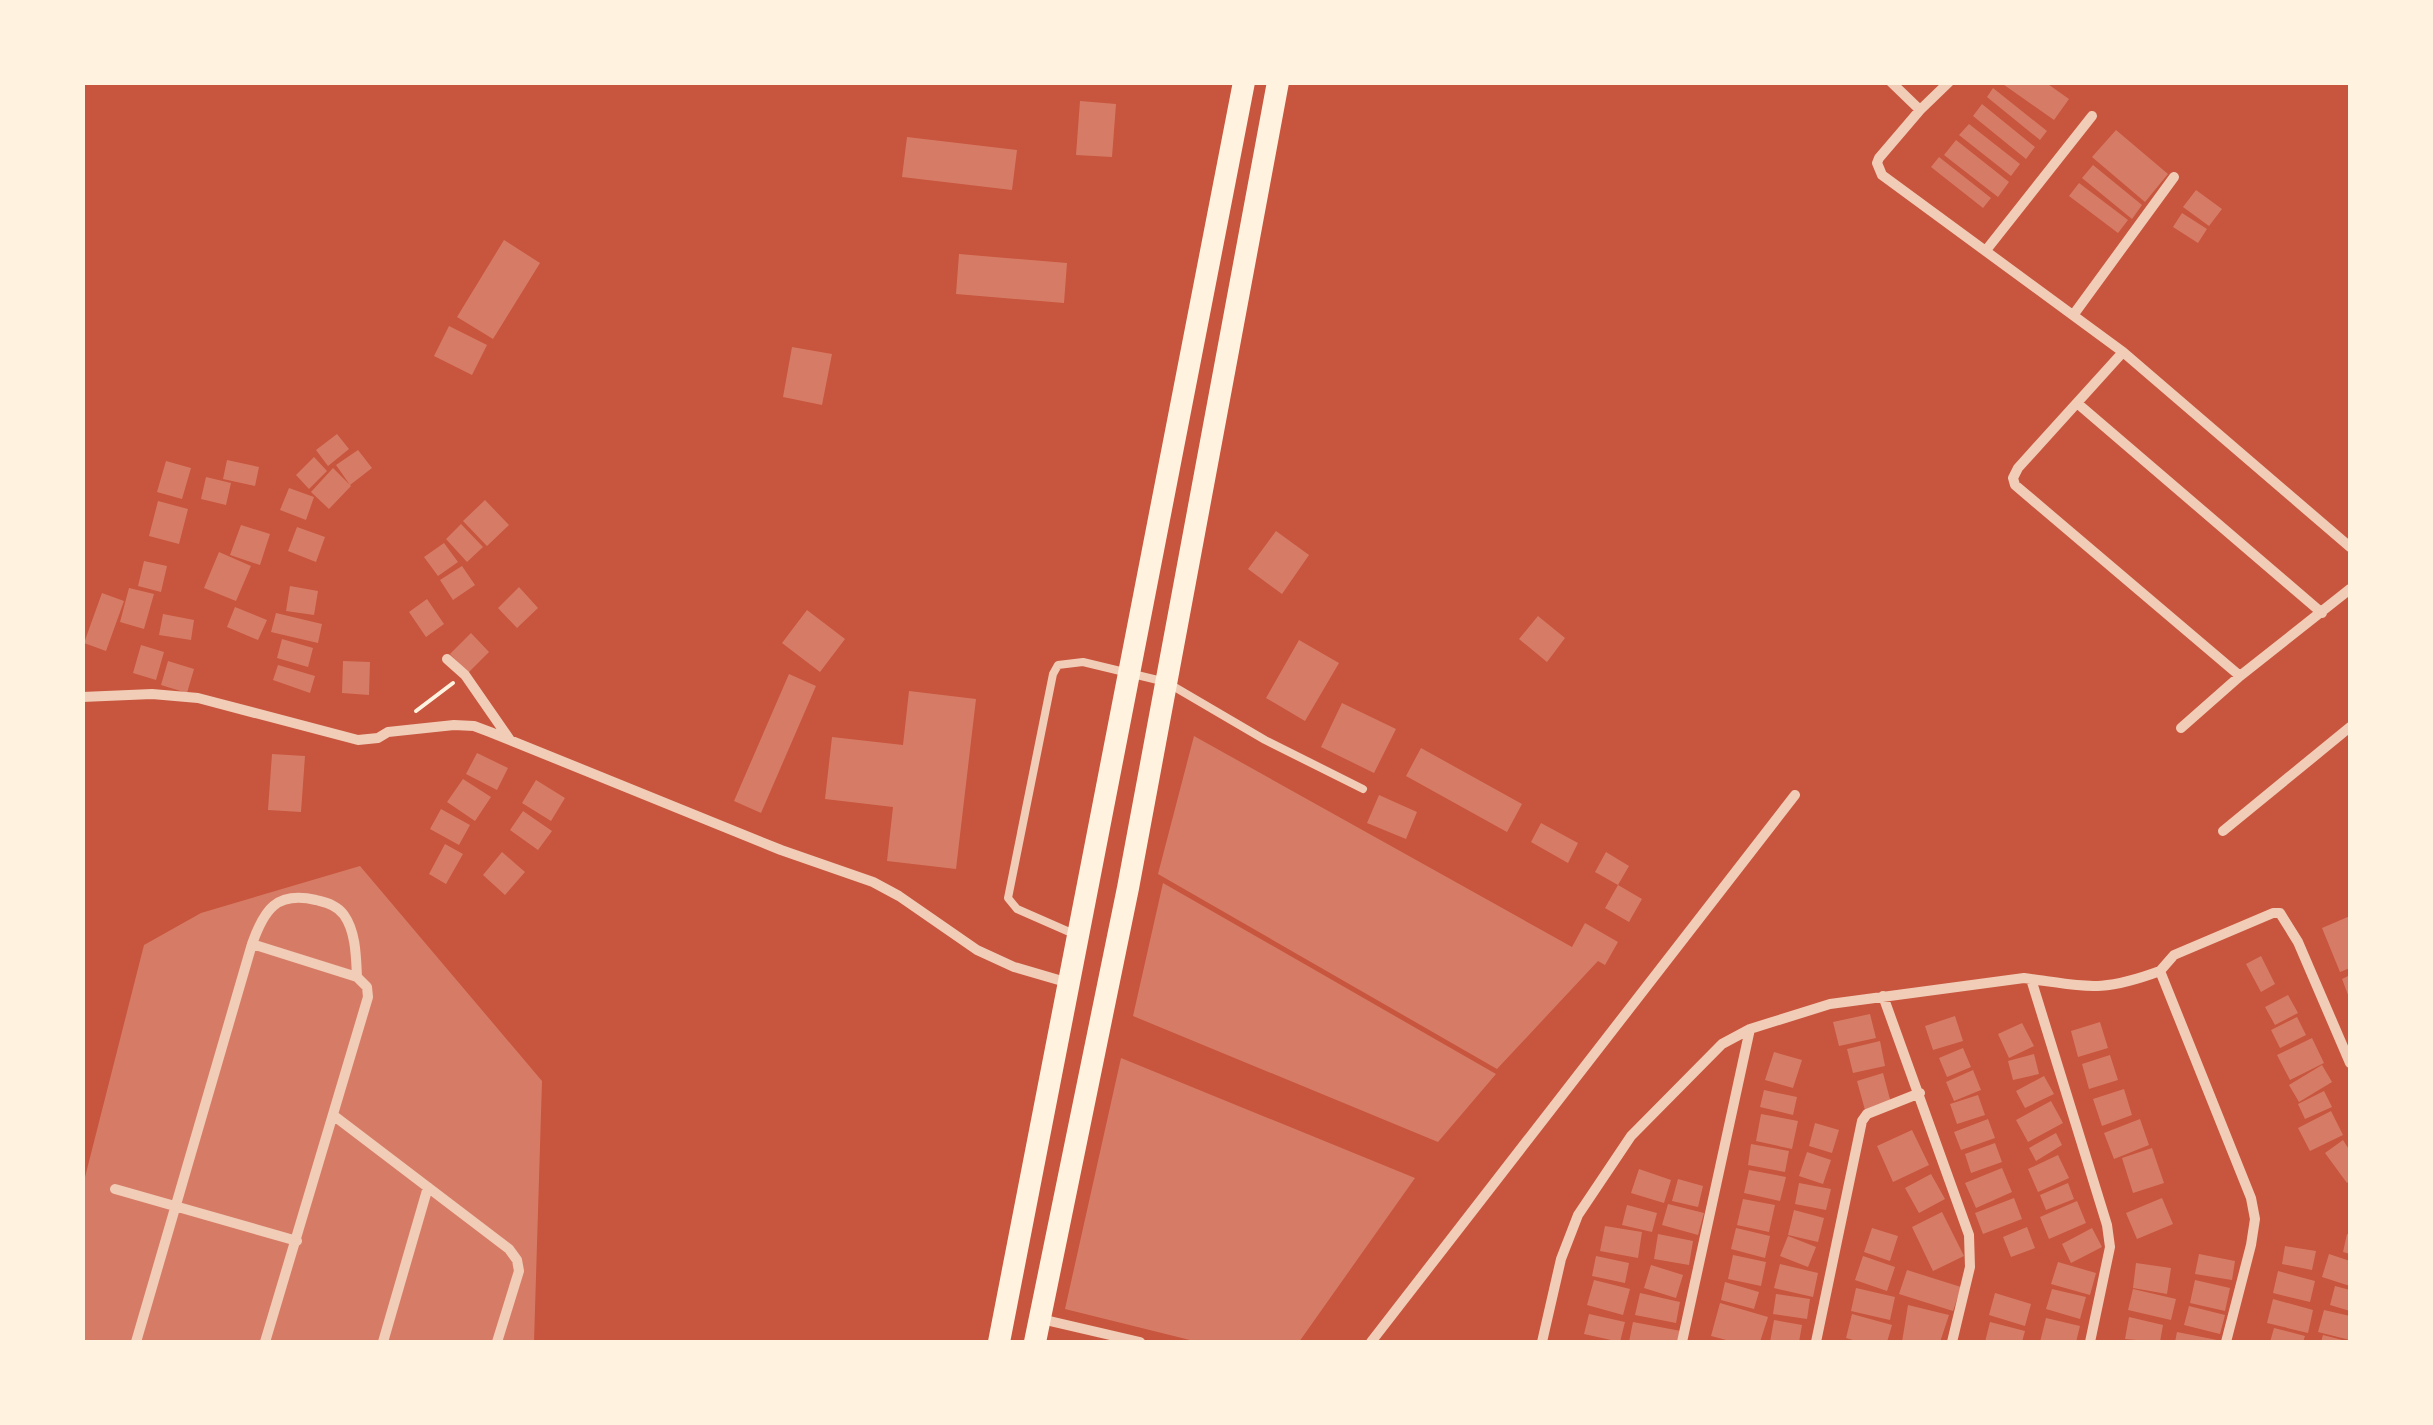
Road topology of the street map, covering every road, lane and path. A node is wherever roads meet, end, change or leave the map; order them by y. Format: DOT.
graph roads {
  1 [pos="1244,82"];
  2 [pos="1278,82"];
  3 [pos="1890,82"];
  4 [pos="1948,82"];
  5 [pos="1920,110"];
  6 [pos="2092,116"];
  7 [pos="2174,177"];
  8 [pos="1987,249"];
  9 [pos="2074,314"];
  10 [pos="2123,352"];
  11 [pos="2077,403"];
  12 [pos="2350,547"];
  13 [pos="2350,590"];
  14 [pos="2322,613"];
  15 [pos="447,658"];
  16 [pos="1131,672"];
  17 [pos="464,675"];
  18 [pos="2240,676"];
  19 [pos="1166,682"];
  20 [pos="82,697"];
  21 [pos="2350,726"];
  22 [pos="2181,728"];
  23 [pos="388,732"];
  24 [pos="510,741"];
  25 [pos="1362,788"];
  26 [pos="1795,794"];
  27 [pos="2223,832"];
  28 [pos="1080,936"];
  29 [pos="252,944"];
  30 [pos="2160,971"];
  31 [pos="358,977"];
  32 [pos="2031,979"];
  33 [pos="1070,983"];
  34 [pos="1883,996"];
  35 [pos="1750,1028"];
  36 [pos="2350,1064"];
  37 [pos="1920,1093"];
  38 [pos="333,1115"];
  39 [pos="428,1187"];
  40 [pos="115,1188"];
  41 [pos="176,1205"];
  42 [pos="297,1240"];
  43 [pos="1040,1319"];
  44 [pos="136,1342"];
  45 [pos="265,1342"];
  46 [pos="383,1342"];
  47 [pos="498,1342"];
  48 [pos="999,1342"];
  49 [pos="1035,1342"];
  50 [pos="1140,1342"];
  51 [pos="1371,1342"];
  52 [pos="1542,1342"];
  53 [pos="1682,1342"];
  54 [pos="1816,1342"];
  55 [pos="1952,1342"];
  56 [pos="2090,1342"];
  57 [pos="2226,1342"];
  1 -- 16 [label="highway"];
  2 -- 19 [label="highway"];
  3 -- 5 [label="street"];
  4 -- 5 [label="street"];
  5 -- 8 [label="street"];
  6 -- 8 [label="street"];
  7 -- 9 [label="street"];
  8 -- 9 [label="street"];
  9 -- 10 [label="street"];
  10 -- 11 [label="street"];
  10 -- 12 [label="street"];
  11 -- 14 [label="street"];
  11 -- 18 [label="street"];
  13 -- 14 [label="street"];
  14 -- 18 [label="street"];
  15 -- 17 [label="street"];
  16 -- 19 [label="lane"];
  16 -- 28 [label="highway"];
  16 -- 28 [label="lane"];
  17 -- 23 [label="path"];
  17 -- 24 [label="street"];
  18 -- 22 [label="street"];
  19 -- 25 [label="lane"];
  19 -- 43 [label="highway"];
  20 -- 23 [label="street"];
  21 -- 27 [label="street"];
  23 -- 24 [label="street"];
  24 -- 33 [label="street"];
  26 -- 51 [label="street"];
  28 -- 33 [label="highway"];
  29 -- 31 [label="street"];
  29 -- 31 [label="street"];
  29 -- 41 [label="street"];
  30 -- 32 [label="street"];
  30 -- 36 [label="street"];
  30 -- 57 [label="street"];
  31 -- 38 [label="street"];
  32 -- 34 [label="street"];
  32 -- 56 [label="street"];
  33 -- 48 [label="highway"];
  34 -- 35 [label="street"];
  34 -- 37 [label="street"];
  35 -- 52 [label="street"];
  35 -- 53 [label="street"];
  37 -- 54 [label="street"];
  37 -- 55 [label="street"];
  38 -- 39 [label="street"];
  38 -- 42 [label="street"];
  39 -- 46 [label="street"];
  39 -- 47 [label="street"];
  40 -- 41 [label="street"];
  41 -- 42 [label="street"];
  41 -- 44 [label="street"];
  42 -- 45 [label="street"];
  43 -- 49 [label="highway"];
  43 -- 50 [label="street"];
}
